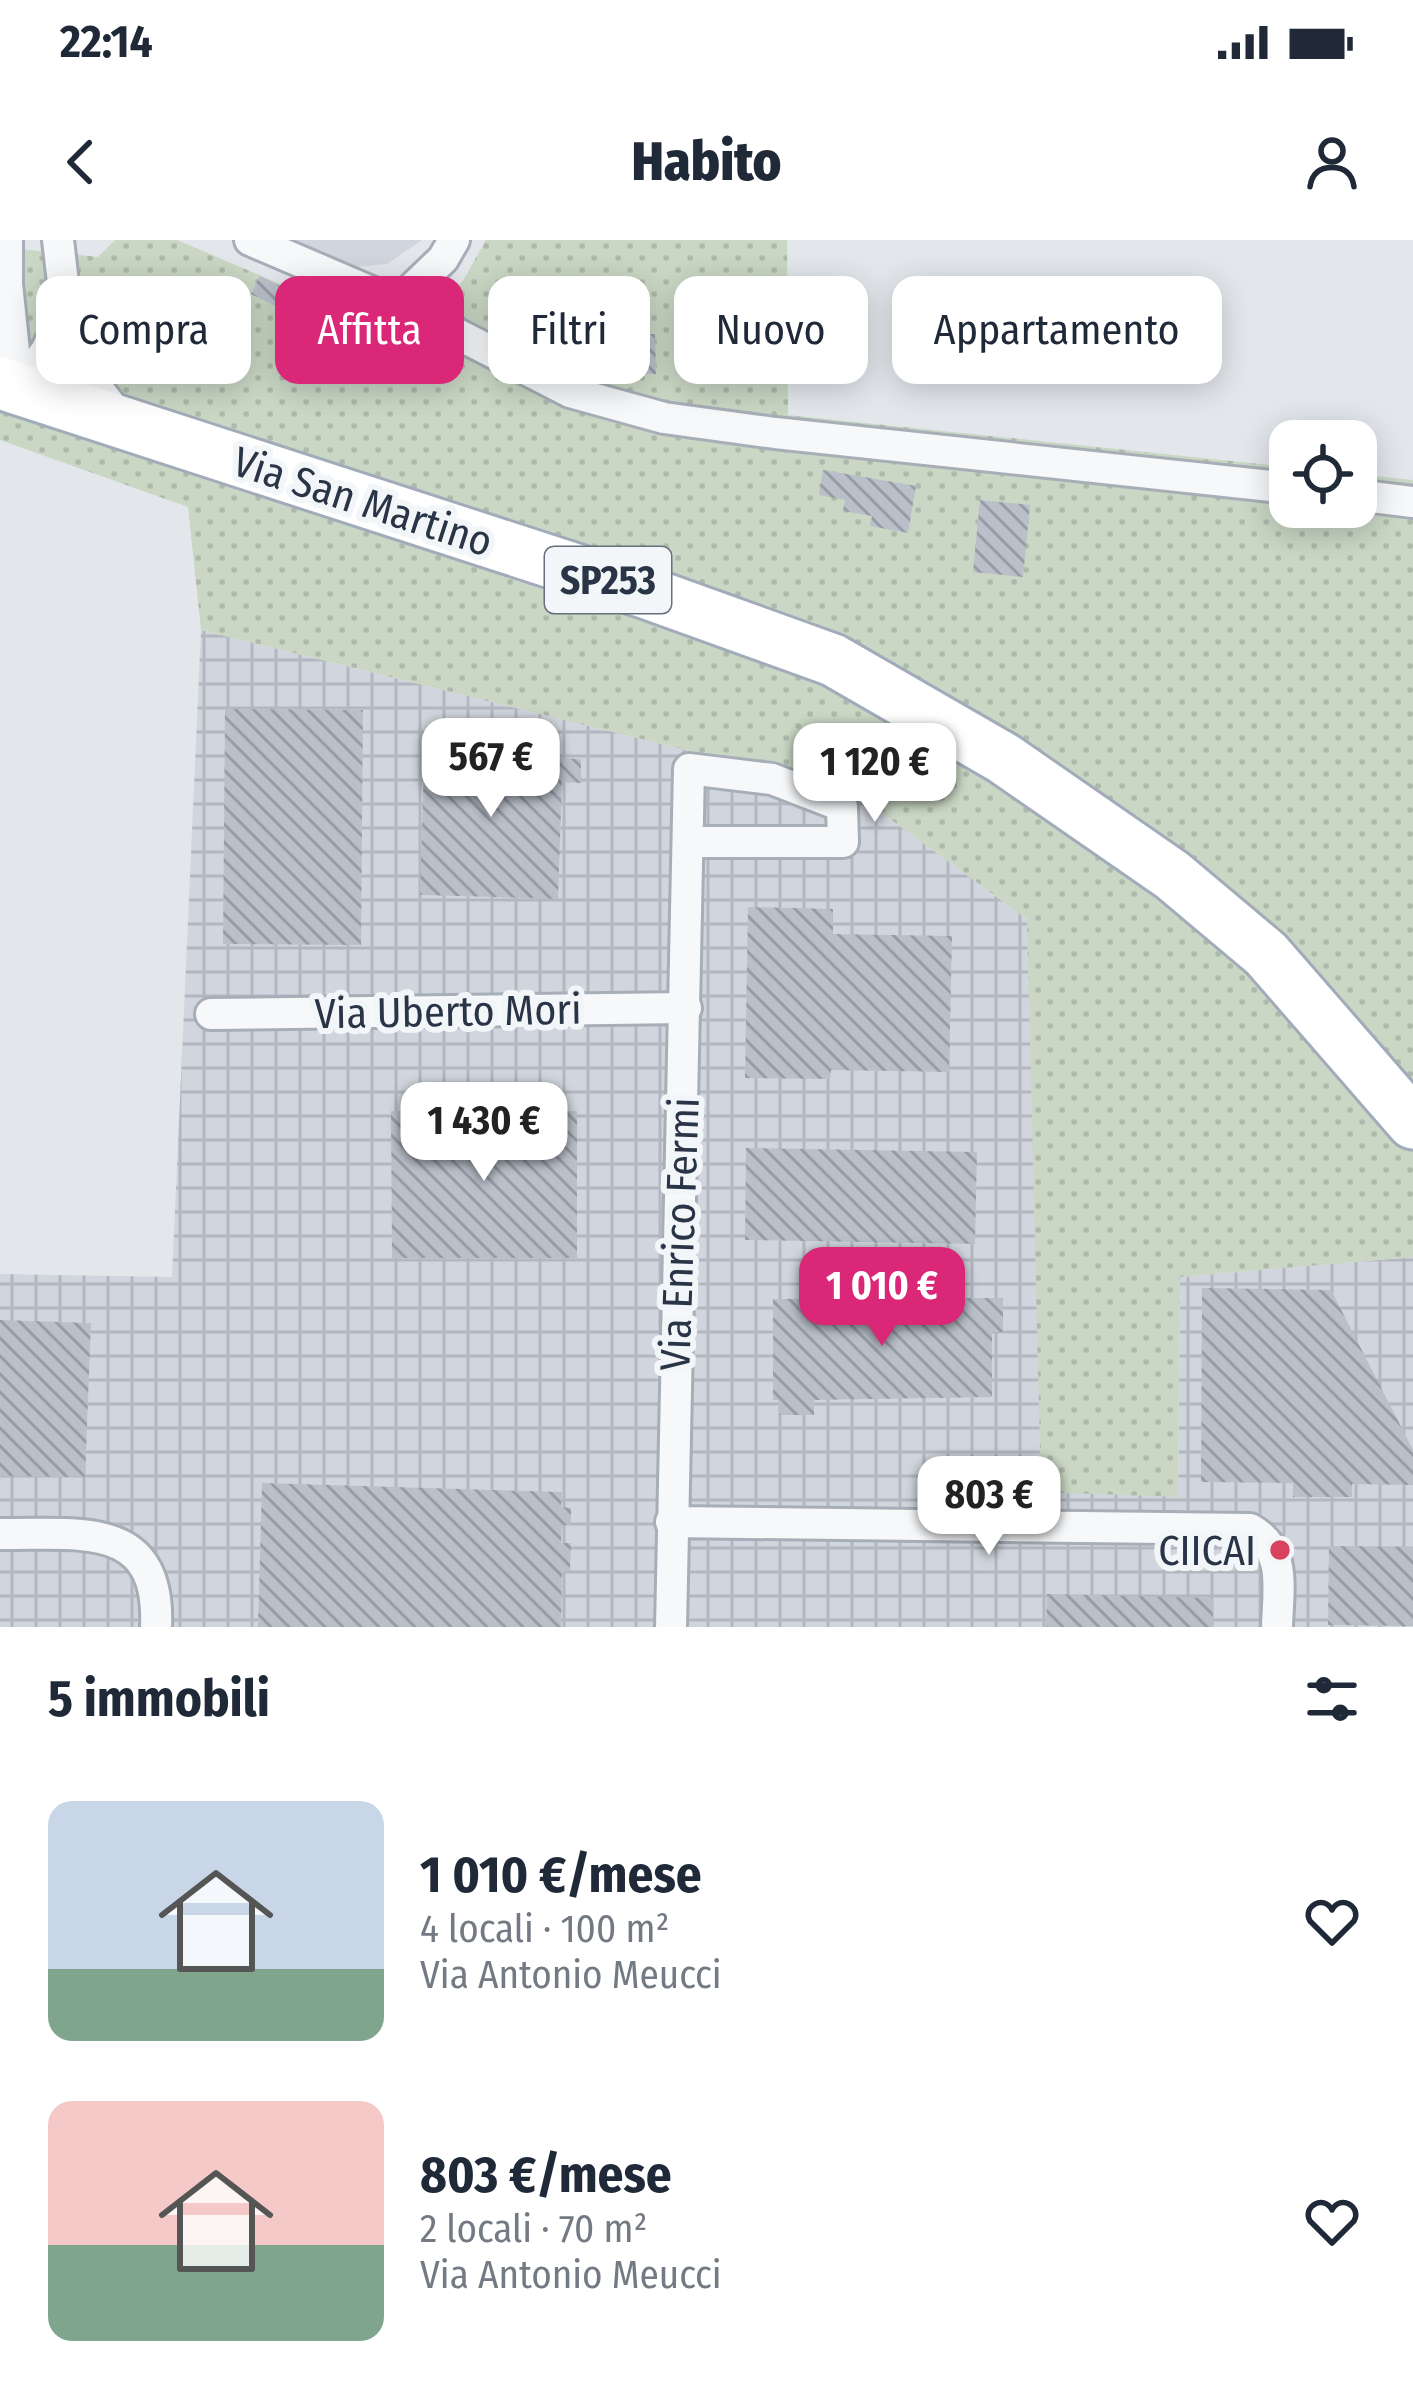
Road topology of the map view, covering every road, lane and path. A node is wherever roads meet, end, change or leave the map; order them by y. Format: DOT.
graph roads {
  1 [pos="8,240"];
  2 [pos="250,240"];
  3 [pos="454,240"];
  4 [pos="60,241"];
  5 [pos="62,276"];
  6 [pos="335,276"];
  7 [pos="426,276"];
  8 [pos="3,289"];
  9 [pos="464,337"];
  10 [pos="36,360"];
  11 [pos="97,384"];
  12 [pos="9,386"];
  13 [pos="128,424"];
  14 [pos="1269,486"];
  15 [pos="1377,498"];
  16 [pos="1413,502"];
  17 [pos="688,842"];
  18 [pos="686,1008"];
  19 [pos="211,1014"];
  20 [pos="1413,1123"];
  21 [pos="671,1522"];
  22 [pos="0,1534"];
  23 [pos="156,1616"];
  24 [pos="671,1627"];
  25 [pos="1277,1627"];
  1 -- 8 [label="street"];
  2 -- 6 [label="street"];
  3 -- 7 [label="street"];
  4 -- 5 [label="street"];
  8 -- 12 [label="street"];
  9 -- 14 [label="street"];
  10 -- 12 [label="street"];
  11 -- 13 [label="street"];
  12 -- 13 [label="main road, Via San Martino / SP253"];
  13 -- 20 [label="main road, Via San Martino / SP253"];
  15 -- 16 [label="street"];
  17 -- 17 [label="street, Via Enrico Fermi"];
  17 -- 18 [label="street, Via Enrico Fermi"];
  18 -- 19 [label="street, Via Uberto Mori"];
  18 -- 21 [label="street, Via Enrico Fermi"];
  21 -- 24 [label="street, Via Enrico Fermi"];
  21 -- 25 [label="street"];
  22 -- 23 [label="street"];
}
